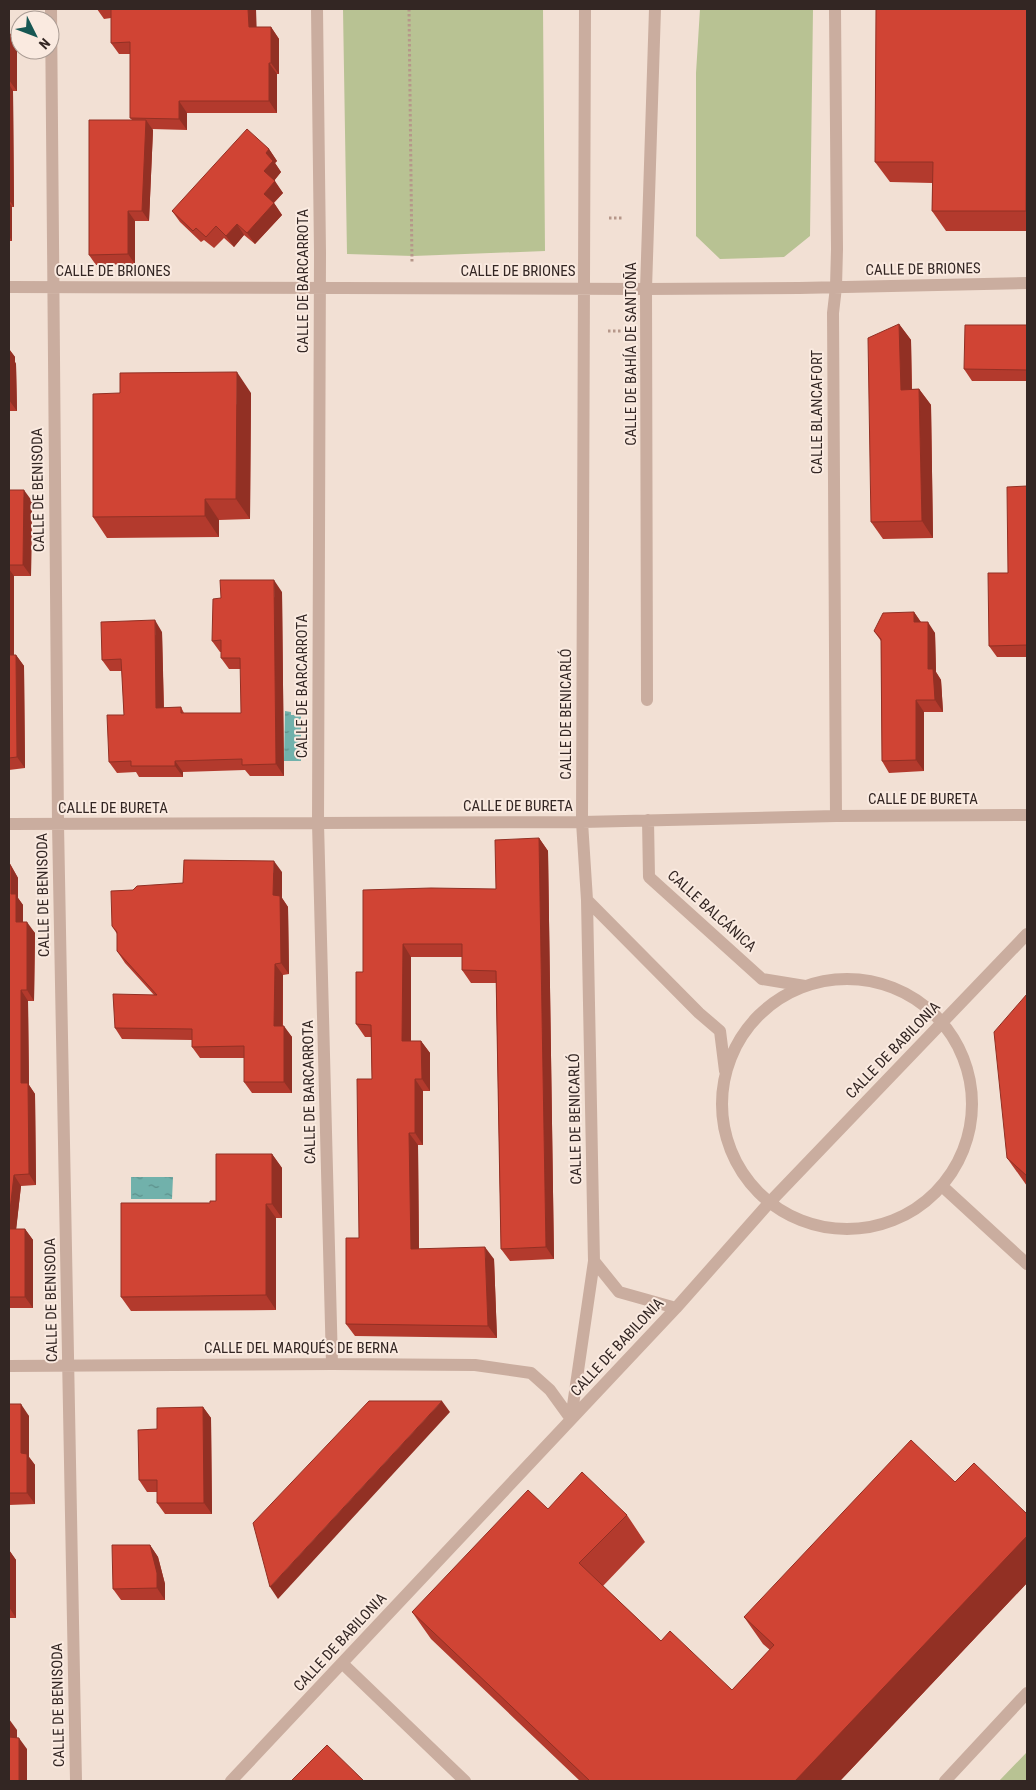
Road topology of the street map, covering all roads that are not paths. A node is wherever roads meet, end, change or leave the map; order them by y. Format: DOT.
graph roads {
  1 [pos="51,9"];
  2 [pos="317,9"];
  3 [pos="586,9"];
  4 [pos="655,9"];
  5 [pos="835,9"];
  6 [pos="1027,283"];
  7 [pos="9,286"];
  8 [pos="320,286"];
  9 [pos="836,287"];
  10 [pos="53,288"];
  11 [pos="584,288"];
  12 [pos="646,289"];
  13 [pos="647,700"];
  14 [pos="1027,815"];
  15 [pos="836,816"];
  16 [pos="648,820"];
  17 [pos="582,822"];
  18 [pos="318,823"];
  19 [pos="9,824"];
  20 [pos="58,824"];
  21 [pos="588,900"];
  22 [pos="1027,934"];
  23 [pos="805,986"];
  24 [pos="942,1022"];
  25 [pos="725,1071"];
  26 [pos="942,1186"];
  27 [pos="769,1203"];
  28 [pos="594,1261"];
  29 [pos="1027,1264"];
  30 [pos="676,1308"];
  31 [pos="332,1364"];
  32 [pos="69,1365"];
  33 [pos="9,1366"];
  34 [pos="571,1419"];
  35 [pos="342,1663"];
  36 [pos="1027,1693"];
  37 [pos="76,1781"];
  38 [pos="231,1781"];
  39 [pos="465,1781"];
  40 [pos="945,1781"];
  1 -- 10 [label="street, CALLE DE BENISODA"];
  2 -- 8 [label="street, CALLE DE BARCARROTA"];
  3 -- 11 [label="street"];
  4 -- 12 [label="street, CALLE DE BAHÍA DE SANTOÑA"];
  5 -- 9 [label="street, CALLE BLANCAFORT"];
  6 -- 9 [label="street, CALLE DE BRIONES"];
  7 -- 10 [label="street, CALLE DE BRIONES"];
  8 -- 10 [label="street, CALLE DE BRIONES"];
  8 -- 11 [label="street, CALLE DE BRIONES"];
  8 -- 18 [label="street, CALLE DE BARCARROTA"];
  9 -- 12 [label="street, CALLE DE BRIONES"];
  9 -- 15 [label="street, CALLE BLANCAFORT"];
  10 -- 20 [label="street, CALLE DE BENISODA"];
  11 -- 12 [label="street, CALLE DE BRIONES"];
  11 -- 17 [label="street, CALLE DE BENICARLÓ"];
  12 -- 13 [label="street, CALLE DE BAHÍA DE SANTOÑA"];
  14 -- 15 [label="street, CALLE DE BURETA"];
  15 -- 16 [label="street, CALLE DE BURETA"];
  16 -- 17 [label="street, CALLE DE BURETA"];
  16 -- 23 [label="street, CALLE BALCÁNICA"];
  17 -- 18 [label="street, CALLE DE BURETA"];
  17 -- 21 [label="street, CALLE DE BENICARLÓ"];
  18 -- 20 [label="street, CALLE DE BURETA"];
  18 -- 31 [label="street, CALLE DE BARCARROTA"];
  19 -- 20 [label="street, CALLE DE BURETA"];
  20 -- 32 [label="street, CALLE DE BENISODA"];
  21 -- 25 [label="street"];
  21 -- 28 [label="street, CALLE DE BENICARLÓ"];
  22 -- 24 [label="street, CALLE DE BABILONIA"];
  23 -- 24 [label="street"];
  23 -- 25 [label="street"];
  24 -- 26 [label="street"];
  24 -- 27 [label="street, CALLE DE BABILONIA"];
  25 -- 27 [label="street"];
  26 -- 27 [label="street"];
  26 -- 29 [label="street"];
  27 -- 30 [label="street, CALLE DE BABILONIA"];
  28 -- 30 [label="street"];
  28 -- 34 [label="street, CALLE DE BENICARLÓ"];
  30 -- 34 [label="street, CALLE DE BABILONIA"];
  31 -- 32 [label="street, CALLE DEL MARQUÉS DE BERNA"];
  31 -- 34 [label="street, CALLE DEL MARQUÉS DE BERNA"];
  32 -- 33 [label="street, CALLE DEL MARQUÉS DE BERNA"];
  32 -- 37 [label="street, CALLE DE BENISODA"];
  34 -- 35 [label="street, CALLE DE BABILONIA"];
  35 -- 38 [label="street, CALLE DE BABILONIA"];
  35 -- 39 [label="street"];
  36 -- 40 [label="street"];
}
